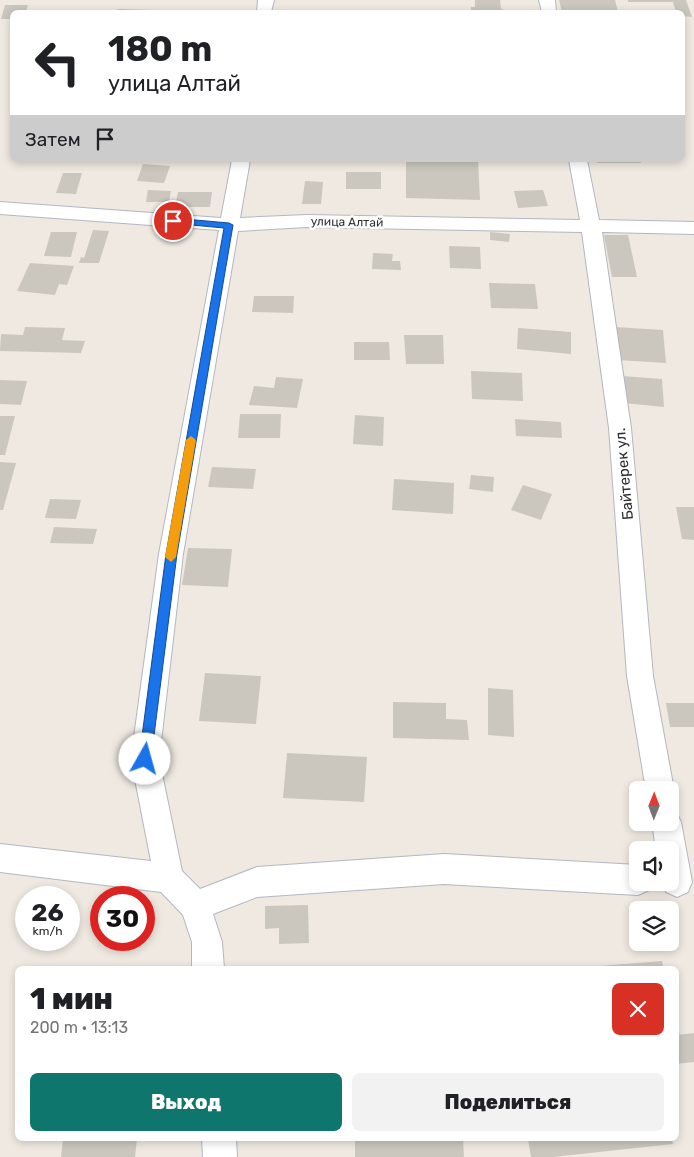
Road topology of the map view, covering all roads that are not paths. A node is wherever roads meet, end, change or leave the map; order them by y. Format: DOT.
graph roads {
  1 [pos="240,162"];
  2 [pos="578,162"];
  3 [pos="0,208"];
  4 [pos="229,225"];
  5 [pos="591,226"];
  6 [pos="694,228"];
  7 [pos="658,781"];
  8 [pos="668,831"];
  9 [pos="0,858"];
  10 [pos="168,879"];
  11 [pos="629,879"];
  12 [pos="680,884"];
  13 [pos="196,906"];
  14 [pos="208,966"];
  15 [pos="219,1141"];
  16 [pos="220,1157"];
  1 -- 4 [label="street"];
  2 -- 5 [label="street, Байтерек ул."];
  3 -- 4 [label="street, улица Алтай"];
  4 -- 5 [label="street, улица Алтай"];
  4 -- 10 [label="street"];
  5 -- 6 [label="street, улица Алтай"];
  5 -- 7 [label="street, Байтерек ул."];
  8 -- 12 [label="street"];
  9 -- 10 [label="street"];
  10 -- 13 [label="street"];
  11 -- 13 [label="street"];
  13 -- 14 [label="street"];
  15 -- 16 [label="street"];
}
